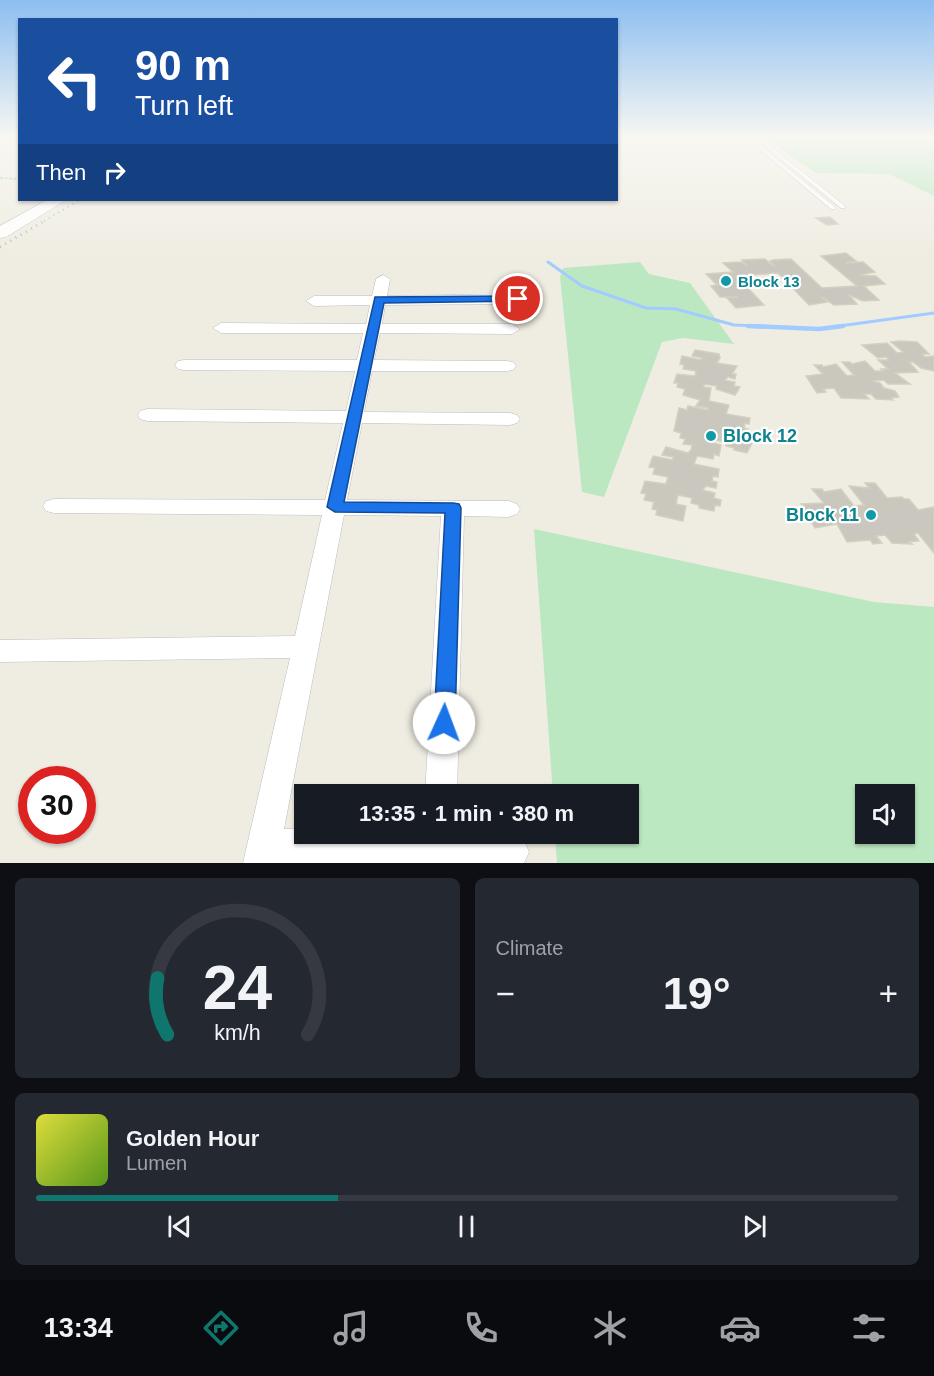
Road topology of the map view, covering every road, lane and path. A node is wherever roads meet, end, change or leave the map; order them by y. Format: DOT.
graph roads {
  1 [pos="797,178"];
  2 [pos="807,178"];
  3 [pos="56,201"];
  4 [pos="843,207"];
  5 [pos="834,208"];
  6 [pos="0,233"];
  7 [pos="383,279"];
  8 [pos="518,299"];
  9 [pos="379,300"];
  10 [pos="314,301"];
  11 [pos="221,328"];
  12 [pos="373,329"];
  13 [pos="512,329"];
  14 [pos="184,365"];
  15 [pos="365,365"];
  16 [pos="507,366"];
  17 [pos="147,415"];
  18 [pos="354,418"];
  19 [pos="510,419"];
  20 [pos="54,506"];
  21 [pos="335,507"];
  22 [pos="453,508"];
  23 [pos="509,509"];
  24 [pos="306,647"];
  25 [pos="0,651"];
  26 [pos="441,784"];
  27 [pos="410,844"];
  28 [pos="454,844"];
  29 [pos="512,852"];
  30 [pos="262,854"];
  1 -- 5 [label="lane"];
  2 -- 4 [label="lane"];
  3 -- 6 [label="main road"];
  7 -- 9 [label="street"];
  8 -- 9 [label="street"];
  9 -- 10 [label="street"];
  9 -- 12 [label="street"];
  11 -- 12 [label="street"];
  12 -- 13 [label="street"];
  12 -- 15 [label="street"];
  14 -- 15 [label="street"];
  15 -- 16 [label="street"];
  15 -- 18 [label="street"];
  17 -- 18 [label="street"];
  18 -- 19 [label="street"];
  18 -- 21 [label="street"];
  20 -- 21 [label="street"];
  21 -- 22 [label="street"];
  21 -- 24 [label="street"];
  22 -- 23 [label="street"];
  22 -- 26 [label="street"];
  24 -- 25 [label="street"];
  24 -- 30 [label="street"];
  27 -- 30 [label="street"];
  28 -- 29 [label="street"];
}
